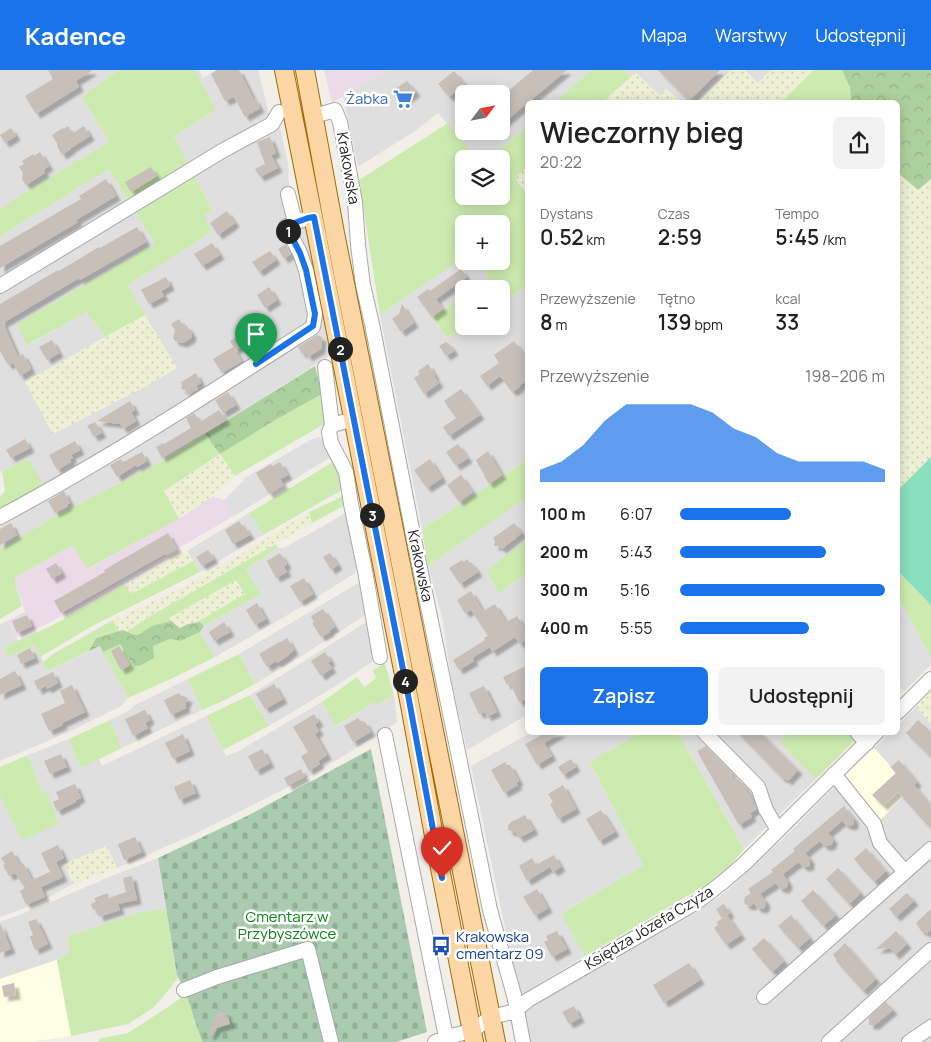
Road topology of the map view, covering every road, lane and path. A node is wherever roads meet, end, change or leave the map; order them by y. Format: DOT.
graph roads {
  1 [pos="284,70"];
  2 [pos="305,70"];
  3 [pos="279,112"];
  4 [pos="314,116"];
  5 [pos="288,194"];
  6 [pos="314,217"];
  7 [pos="295,222"];
  8 [pos="0,286"];
  9 [pos="324,366"];
  10 [pos="354,419"];
  11 [pos="332,425"];
  12 [pos="0,517"];
  13 [pos="380,657"];
  14 [pos="931,679"];
  15 [pos="900,710"];
  16 [pos="385,735"];
  17 [pos="707,735"];
  18 [pos="860,735"];
  19 [pos="874,735"];
  20 [pos="867,743"];
  21 [pos="834,774"];
  22 [pos="778,830"];
  23 [pos="931,849"];
  24 [pos="905,872"];
  25 [pos="931,950"];
  26 [pos="184,990"];
  27 [pos="764,997"];
  28 [pos="517,1009"];
  29 [pos="491,1017"];
  30 [pos="931,1027"];
  31 [pos="473,1036"];
  32 [pos="438,1041"];
  33 [pos="331,1042"];
  34 [pos="496,1042"];
  35 [pos="523,1042"];
  36 [pos="829,1042"];
  37 [pos="909,1042"];
  1 -- 6 [label="main road"];
  2 -- 4 [label="main road, Krakowska"];
  3 -- 8 [label="street"];
  4 -- 28 [label="street, Krakowska"];
  4 -- 29 [label="main road, Krakowska"];
  5 -- 7 [label="street"];
  6 -- 7 [label="street"];
  6 -- 10 [label="main road"];
  7 -- 12 [label="street"];
  9 -- 11 [label="street"];
  10 -- 11 [label="street"];
  10 -- 31 [label="main road"];
  11 -- 13 [label="street"];
  14 -- 15 [label="street"];
  16 -- 32 [label="street"];
  17 -- 22 [label="street"];
  18 -- 20 [label="street"];
  19 -- 20 [label="street, Księdza Józefa Czyża"];
  20 -- 21 [label="street, Księdza Józefa Czyża"];
  21 -- 22 [label="street, Księdza Józefa Czyża"];
  21 -- 24 [label="street"];
  22 -- 28 [label="street, Księdza Józefa Czyża"];
  23 -- 24 [label="street"];
  24 -- 27 [label="street"];
  25 -- 36 [label="street"];
  26 -- 33 [label="street"];
  28 -- 29 [label="street, Księdza Józefa Czyża"];
  28 -- 35 [label="street, Krakowska"];
  29 -- 31 [label="street"];
  29 -- 34 [label="main road, Krakowska"];
  30 -- 37 [label="street"];
  31 -- 32 [label="street"];
}
